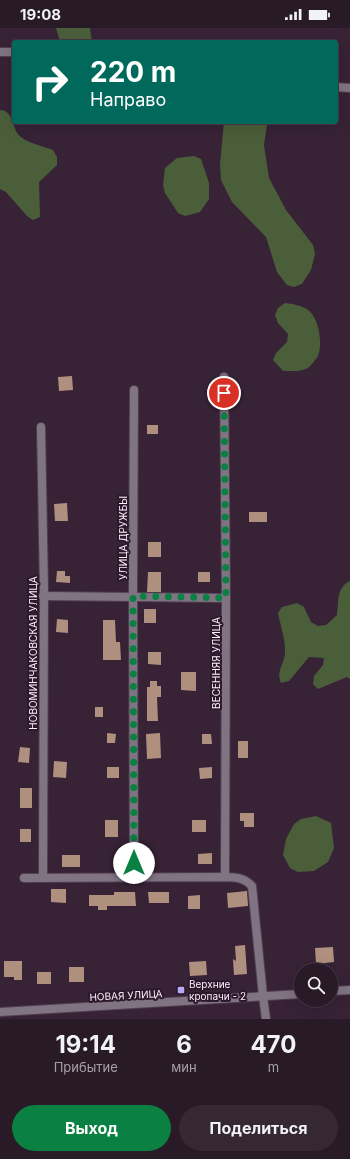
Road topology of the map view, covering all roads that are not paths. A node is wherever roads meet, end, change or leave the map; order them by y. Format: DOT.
graph roads {
  1 [pos="0,52"];
  2 [pos="12,52"];
  3 [pos="338,87"];
  4 [pos="350,88"];
  5 [pos="224,377"];
  6 [pos="134,390"];
  7 [pos="41,427"];
  8 [pos="44,596"];
  9 [pos="133,596"];
  10 [pos="226,598"];
  11 [pos="225,877"];
  12 [pos="24,878"];
  13 [pos="43,878"];
  14 [pos="134,878"];
  15 [pos="350,990"];
  16 [pos="338,991"];
  17 [pos="294,994"];
  18 [pos="263,996"];
  19 [pos="0,1012"];
  20 [pos="266,1019"];
  1 -- 2 [label="street"];
  3 -- 4 [label="street"];
  5 -- 10 [label="street, ВЕСЕННЯЯ УЛИЦА"];
  6 -- 9 [label="street, УЛИЦА ДРУЖБЫ"];
  7 -- 8 [label="street, НОВОМИНЧАКОВСКАЯ УЛИЦА"];
  8 -- 9 [label="street"];
  8 -- 13 [label="street, НОВОМИНЧАКОВСКАЯ УЛИЦА"];
  9 -- 10 [label="street"];
  9 -- 14 [label="street, УЛИЦА ДРУЖБЫ"];
  10 -- 11 [label="street, ВЕСЕННЯЯ УЛИЦА"];
  11 -- 14 [label="street"];
  11 -- 18 [label="street"];
  12 -- 13 [label="street"];
  13 -- 14 [label="street"];
  15 -- 16 [label="street"];
  17 -- 18 [label="street, НОВАЯ УЛИЦА"];
  18 -- 19 [label="street, НОВАЯ УЛИЦА"];
  18 -- 20 [label="street"];
}
